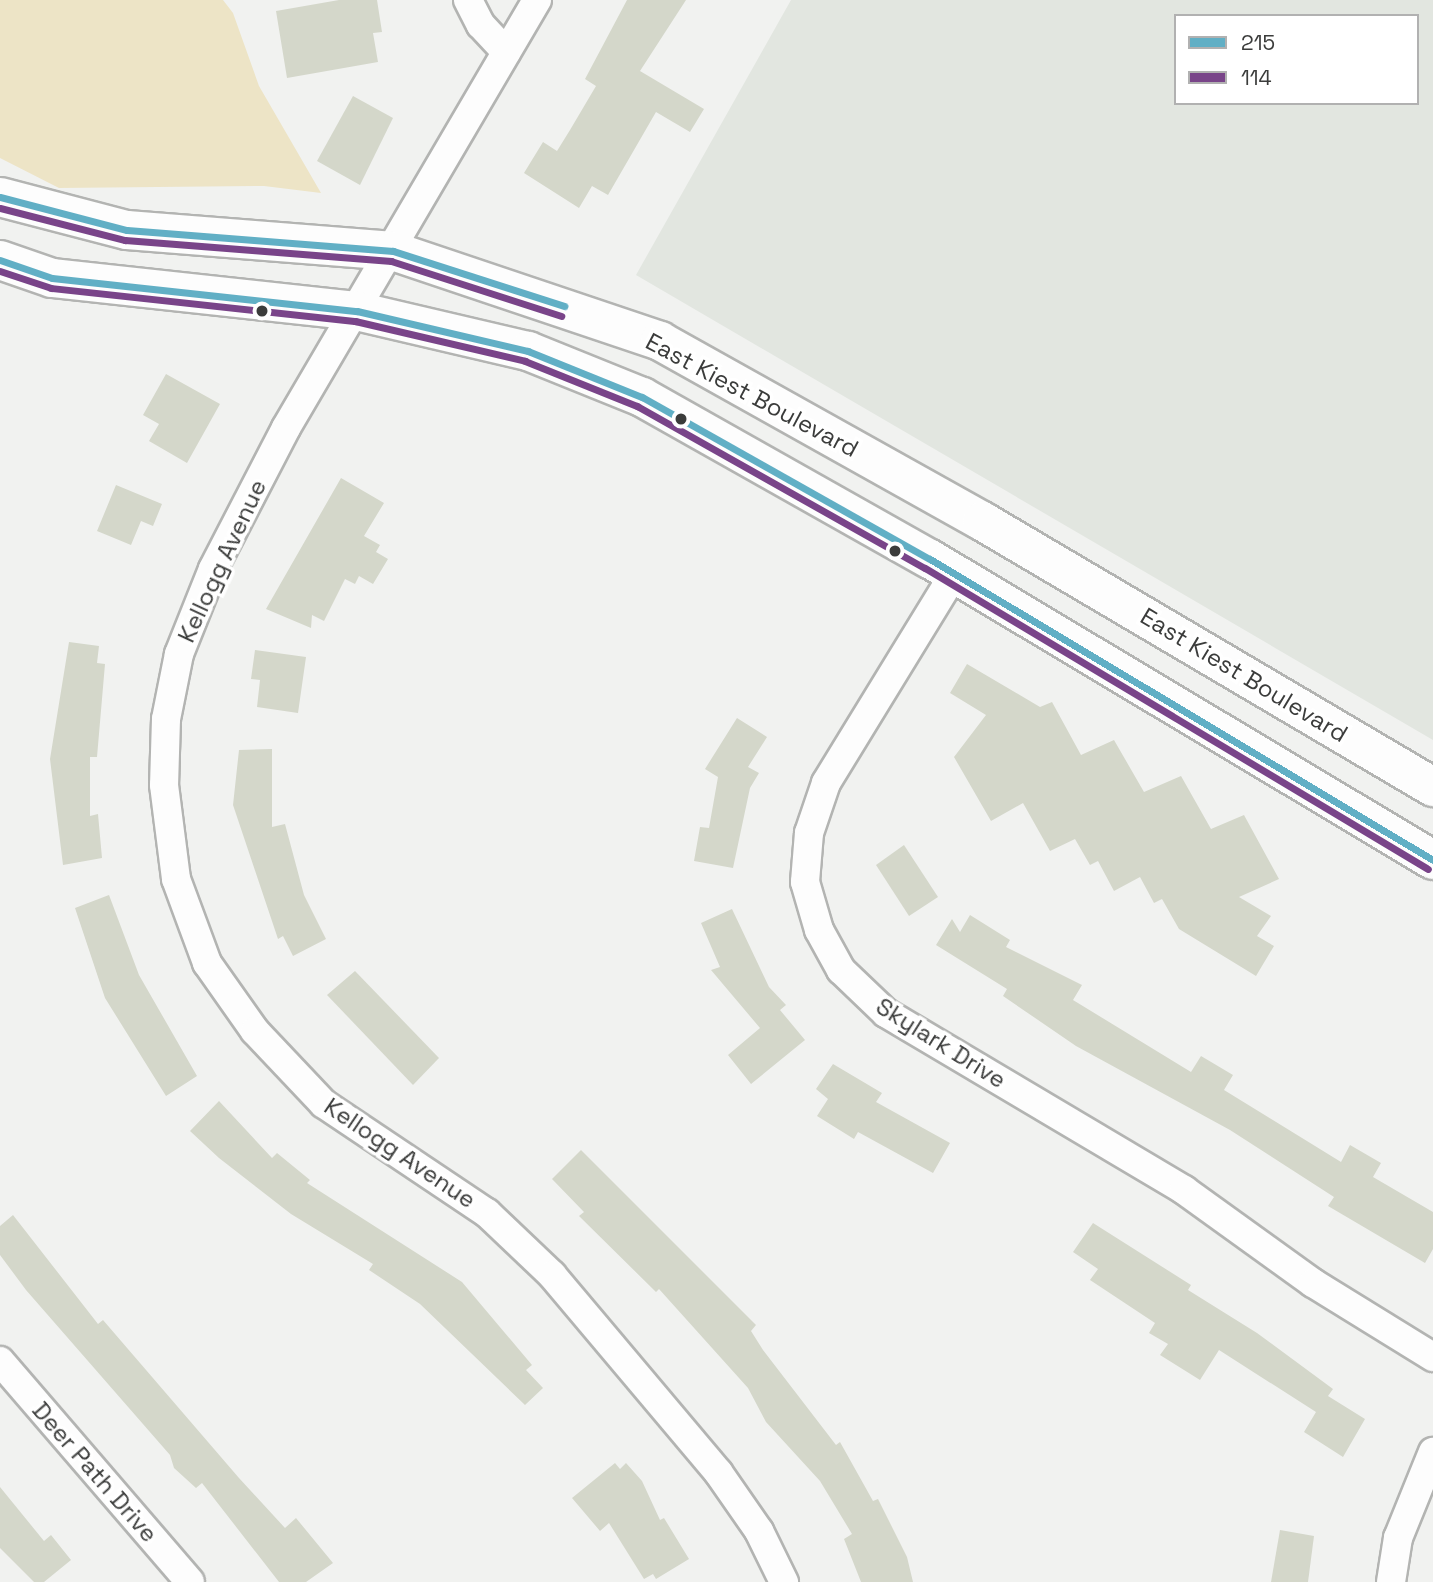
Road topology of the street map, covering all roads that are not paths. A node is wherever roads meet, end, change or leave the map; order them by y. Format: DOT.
graph roads {
  1 [pos="468,0"];
  2 [pos="537,0"];
  3 [pos="506,52"];
  4 [pos="0,197"];
  5 [pos="393,251"];
  6 [pos="0,260"];
  7 [pos="357,311"];
  8 [pos="982,521"];
  9 [pos="954,574"];
  10 [pos="1433,787"];
  11 [pos="1433,860"];
  12 [pos="1433,1357"];
  13 [pos="0,1361"];
  14 [pos="1433,1452"];
  15 [pos="190,1582"];
  16 [pos="784,1582"];
  17 [pos="1391,1582"];
  1 -- 3 [label="street"];
  2 -- 3 [label="street, Kellogg Avenue"];
  3 -- 5 [label="street, Kellogg Avenue"];
  4 -- 5 [label="main road, East Kiest Boulevard"];
  5 -- 7 [label="street, Kellogg Avenue"];
  5 -- 8 [label="main road, East Kiest Boulevard"];
  6 -- 7 [label="main road"];
  7 -- 9 [label="main road"];
  7 -- 16 [label="street, Kellogg Avenue"];
  8 -- 9 [label="main road, Skylark Drive"];
  8 -- 10 [label="main road, East Kiest Boulevard"];
  9 -- 11 [label="main road"];
  9 -- 12 [label="street, Skylark Drive"];
  13 -- 15 [label="street, Deer Path Drive"];
  14 -- 17 [label="street"];
}
